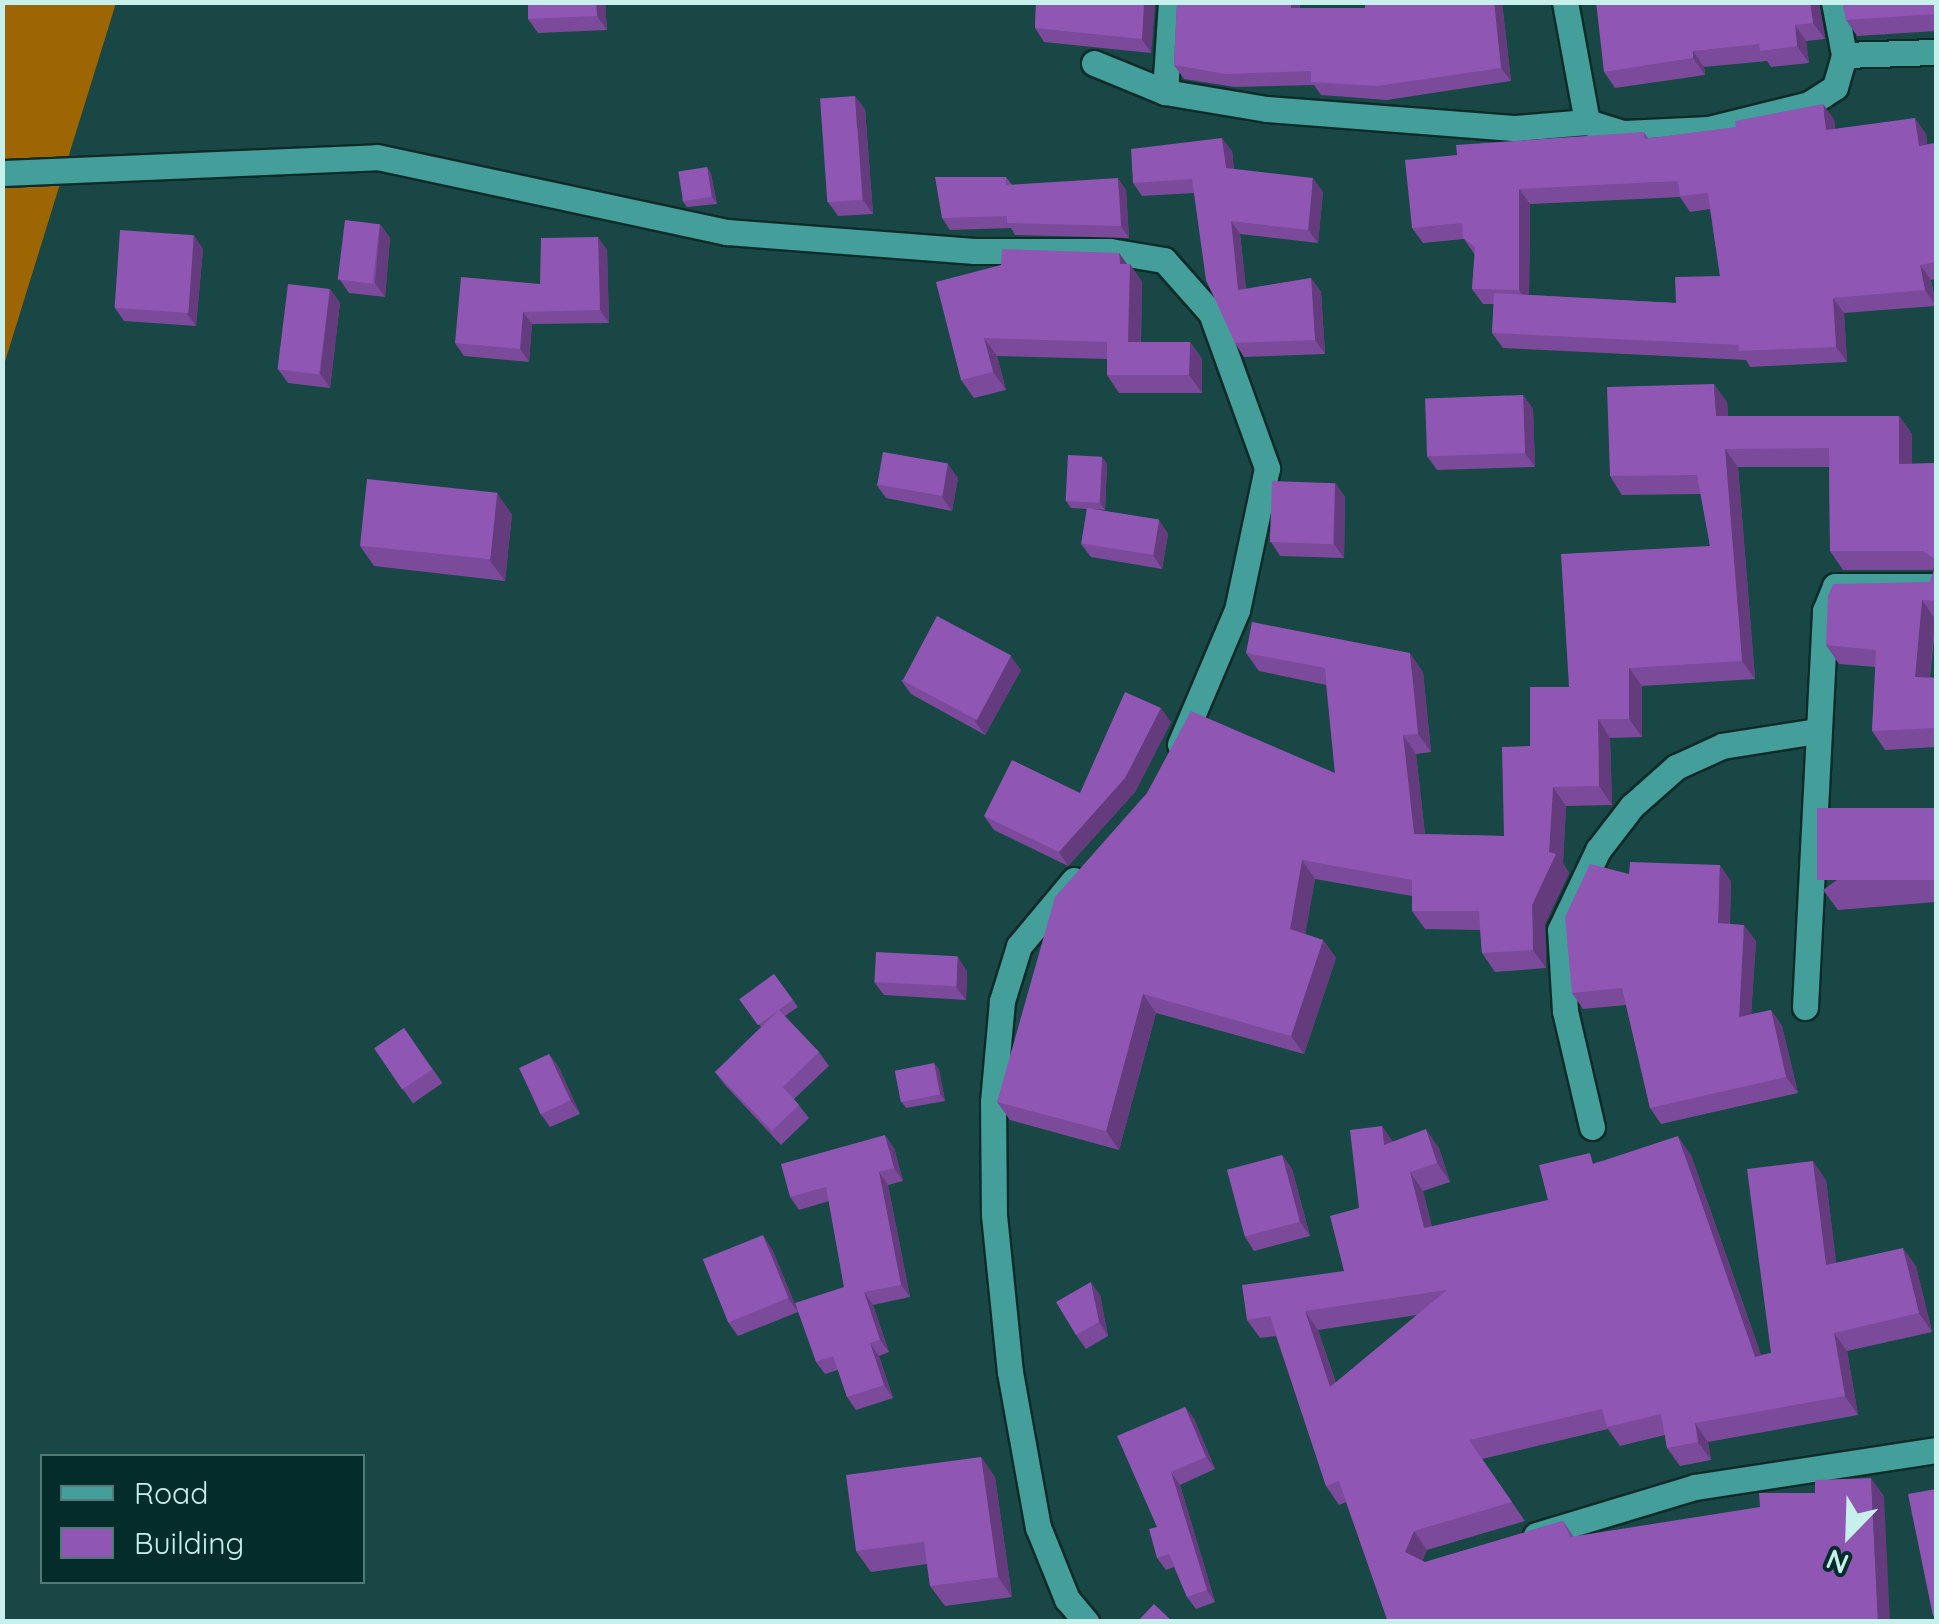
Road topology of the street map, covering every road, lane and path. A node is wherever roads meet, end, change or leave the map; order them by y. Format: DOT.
graph roads {
  1 [pos="1171,2"];
  2 [pos="1564,2"];
  3 [pos="1834,2"];
  4 [pos="1936,52"];
  5 [pos="1844,55"];
  6 [pos="1094,63"];
  7 [pos="1165,92"];
  8 [pos="1587,122"];
  9 [pos="2,173"];
  10 [pos="1936,586"];
  11 [pos="1817,732"];
  12 [pos="1164,774"];
  13 [pos="1097,857"];
  14 [pos="1805,1007"];
  15 [pos="1592,1127"];
  16 [pos="1936,1450"];
  17 [pos="1514,1543"];
  18 [pos="1086,1622"];
  1 -- 7 [label="street"];
  2 -- 8 [label="street"];
  3 -- 5 [label="street"];
  4 -- 5 [label="street"];
  5 -- 8 [label="street"];
  6 -- 7 [label="street"];
  7 -- 8 [label="street"];
  9 -- 12 [label="street"];
  10 -- 11 [label="street"];
  11 -- 14 [label="street"];
  11 -- 15 [label="street"];
  13 -- 18 [label="street"];
  16 -- 17 [label="street"];
}
